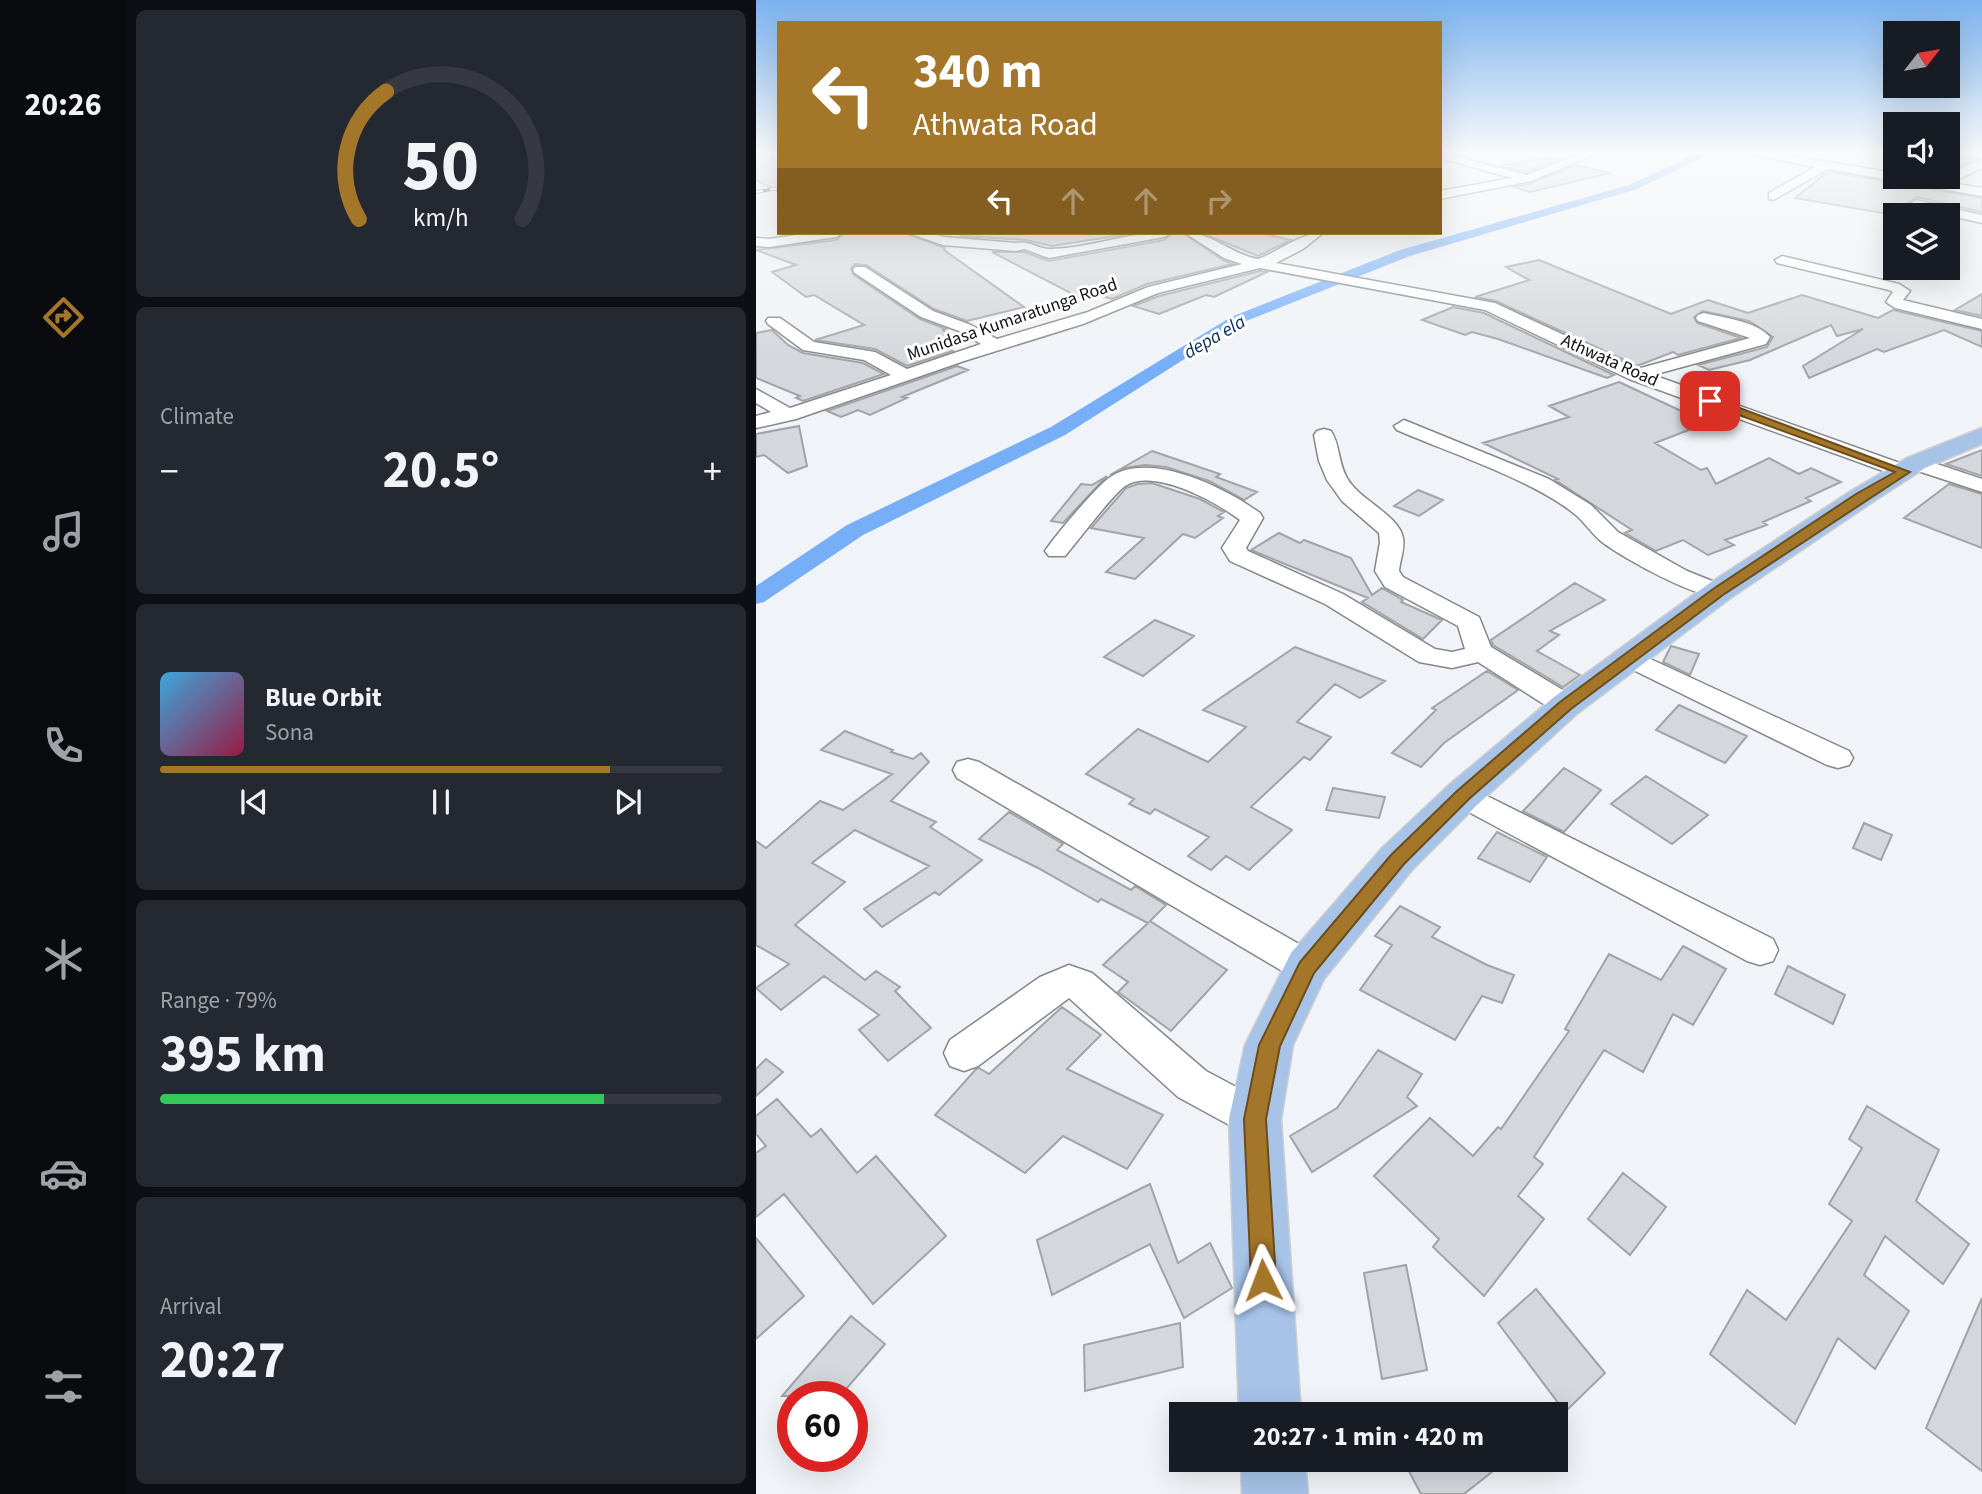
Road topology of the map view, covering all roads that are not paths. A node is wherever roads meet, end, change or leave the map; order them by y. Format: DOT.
graph roads {
  1 [pos="823,235"];
  2 [pos="922,235"];
  3 [pos="1009,235"];
  4 [pos="1153,235"];
  5 [pos="1195,235"];
  6 [pos="1313,235"];
  7 [pos="756,242"];
  8 [pos="1025,245"];
  9 [pos="1782,260"];
  10 [pos="1261,264"];
  11 [pos="860,270"];
  12 [pos="1704,318"];
  13 [pos="774,321"];
  14 [pos="1982,324"];
  15 [pos="995,345"];
  16 [pos="905,375"];
  17 [pos="1635,375"];
  18 [pos="756,395"];
  19 [pos="789,415"];
  20 [pos="756,422"];
  21 [pos="1404,426"];
  22 [pos="1324,435"];
  23 [pos="1982,435"];
  24 [pos="1910,468"];
  25 [pos="1982,486"];
  26 [pos="1057,551"];
  27 [pos="1718,592"];
  28 [pos="1479,650"];
  29 [pos="1631,658"];
  30 [pos="1566,705"];
  31 [pos="1838,758"];
  32 [pos="968,770"];
  33 [pos="1463,795"];
  34 [pos="1760,950"];
  35 [pos="1307,967"];
  36 [pos="964,1053"];
  37 [pos="1255,1119"];
  38 [pos="1269,1402"];
  39 [pos="1274,1472"];
  40 [pos="1275,1494"];
  1 -- 7 [label="street"];
  2 -- 8 [label="street"];
  3 -- 8 [label="street"];
  4 -- 8 [label="street"];
  5 -- 10 [label="street, Athwata Road"];
  6 -- 10 [label="street, Munidasa Kumaratunga Road"];
  9 -- 14 [label="street"];
  10 -- 15 [label="street, Munidasa Kumaratunga Road"];
  10 -- 17 [label="street, Athwata Road"];
  11 -- 15 [label="street"];
  12 -- 17 [label="street"];
  13 -- 16 [label="street"];
  15 -- 16 [label="street, Munidasa Kumaratunga Road"];
  16 -- 19 [label="street, Munidasa Kumaratunga Road"];
  17 -- 24 [label="street, Athwata Road"];
  18 -- 19 [label="street"];
  19 -- 20 [label="street, Munidasa Kumaratunga Road"];
  21 -- 27 [label="street"];
  22 -- 28 [label="street"];
  23 -- 24 [label="main road"];
  24 -- 25 [label="street, Athwata Road"];
  24 -- 27 [label="main road"];
  26 -- 28 [label="street"];
  27 -- 29 [label="main road"];
  28 -- 30 [label="street"];
  29 -- 30 [label="main road"];
  29 -- 31 [label="street"];
  30 -- 33 [label="main road"];
  32 -- 35 [label="street"];
  33 -- 34 [label="street"];
  33 -- 35 [label="main road"];
  35 -- 37 [label="main road"];
  36 -- 37 [label="street"];
  37 -- 38 [label="main road"];
  39 -- 40 [label="main road"];
}
